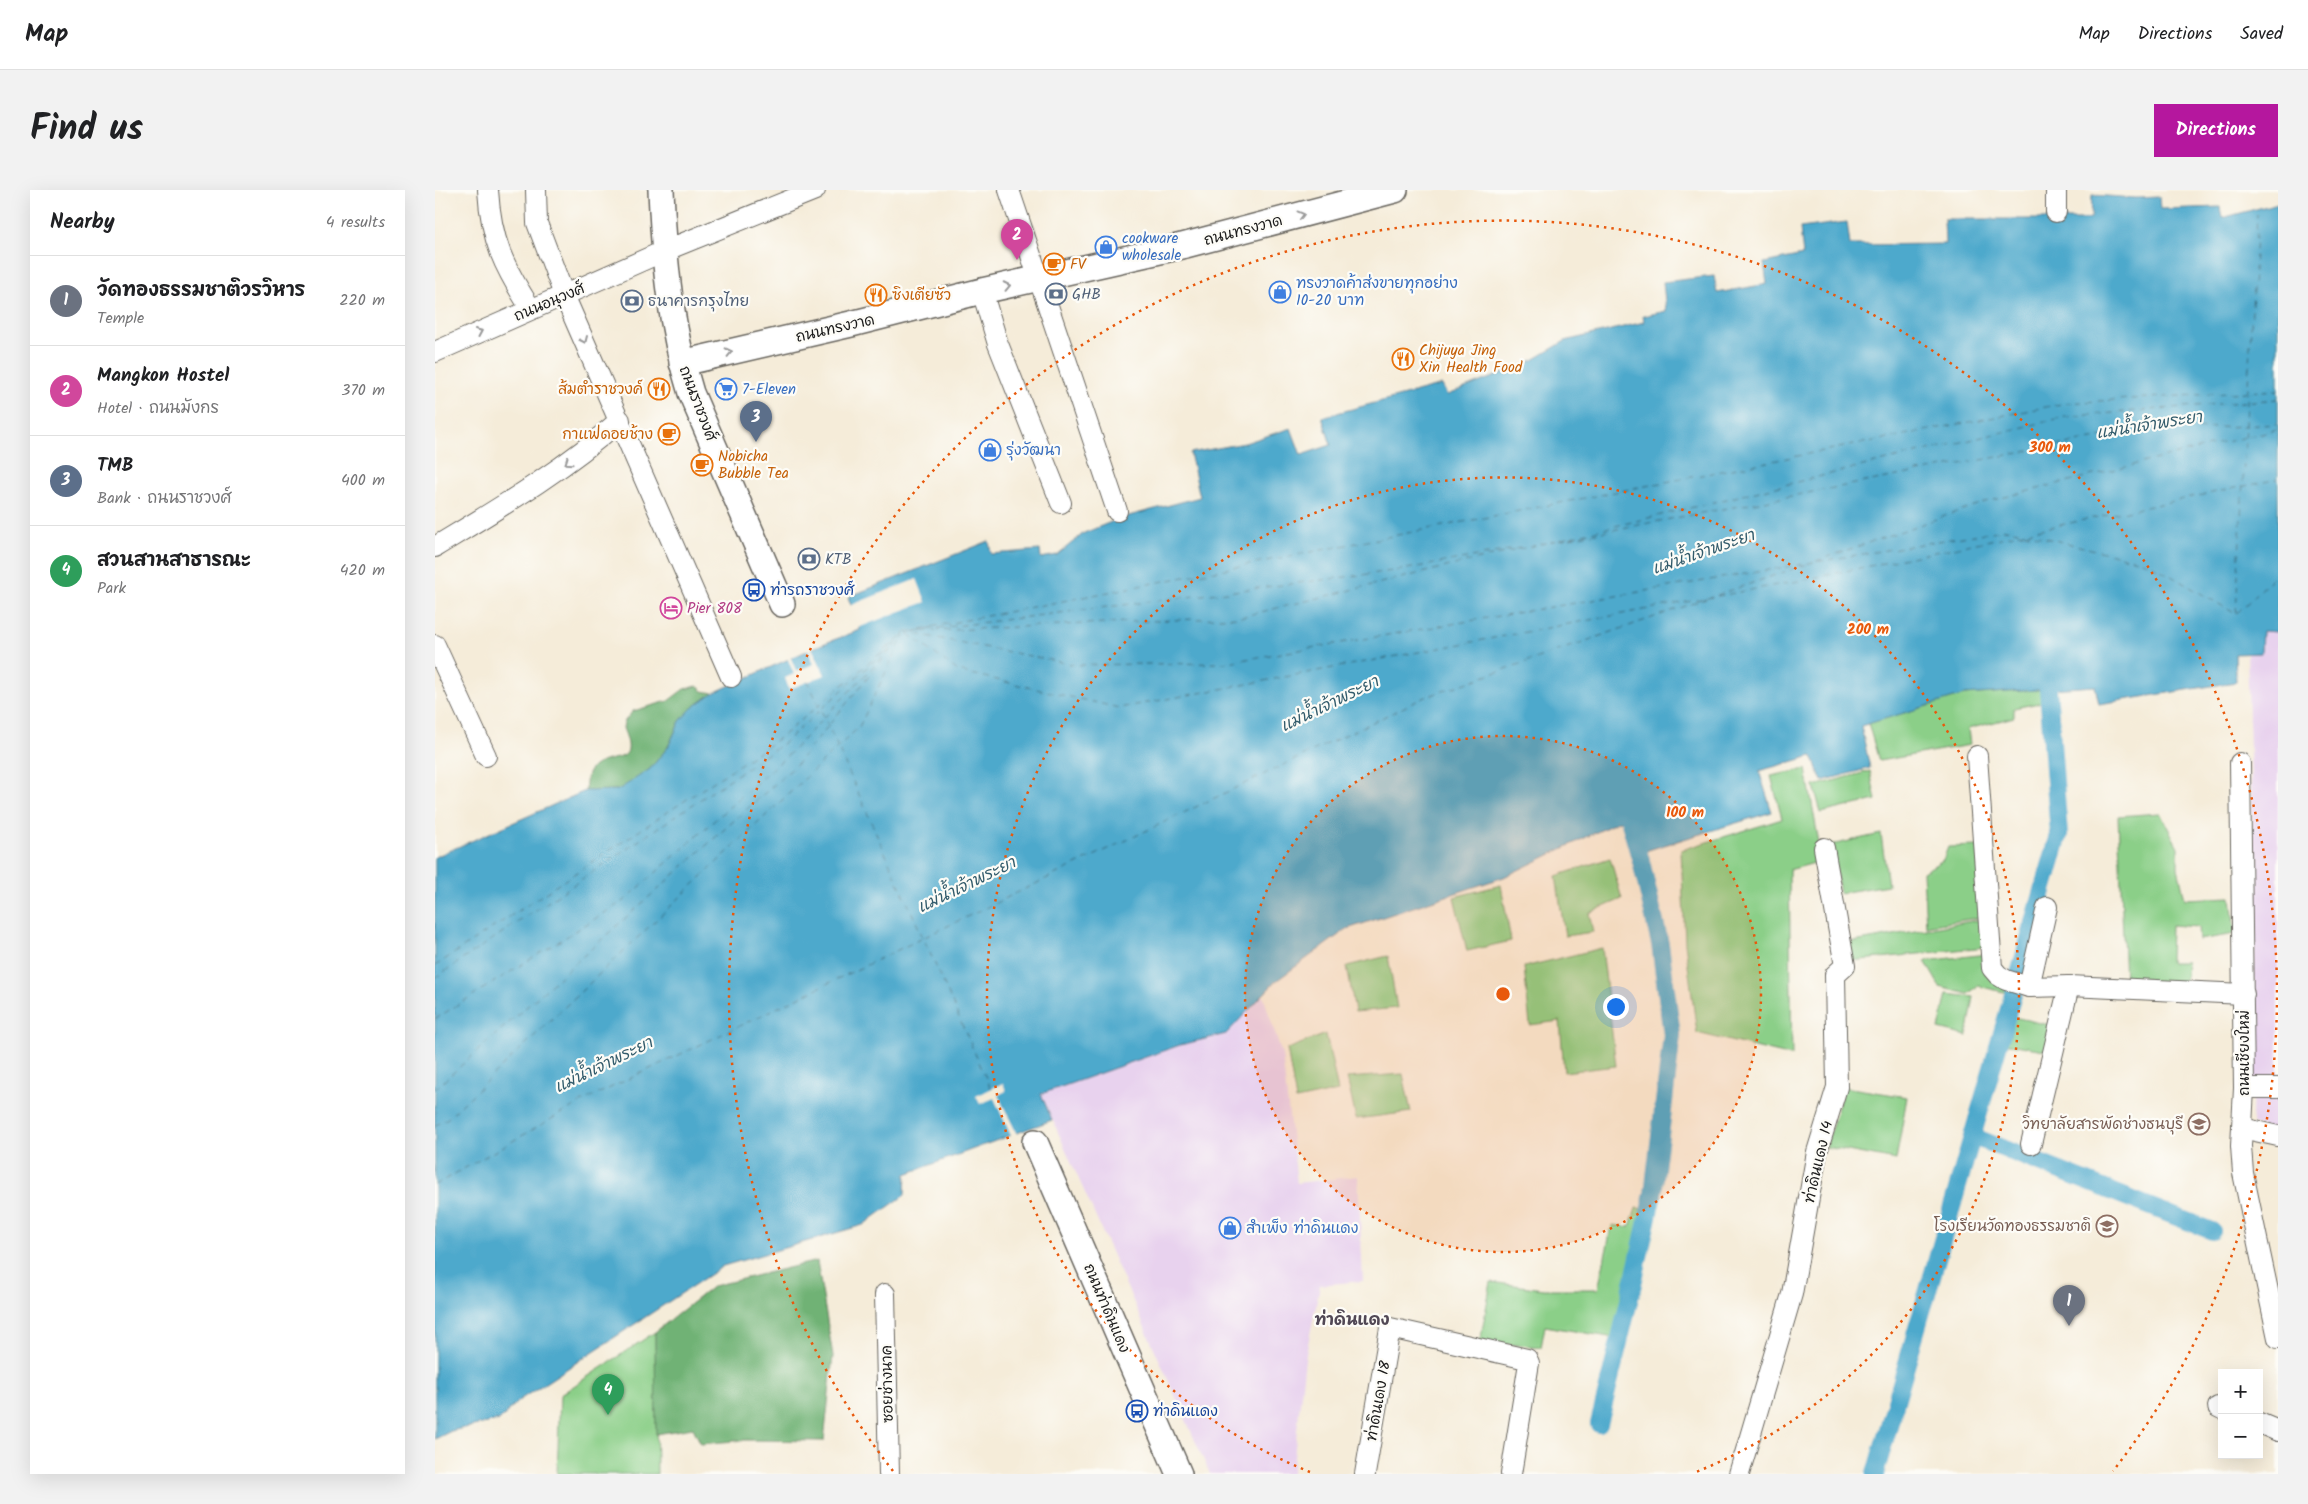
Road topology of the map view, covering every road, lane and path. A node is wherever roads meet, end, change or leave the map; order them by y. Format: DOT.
graph roads {
  1 [pos="488,190"];
  2 [pos="536,190"];
  3 [pos="661,190"];
  4 [pos="815,190"];
  5 [pos="1009,190"];
  6 [pos="1395,190"];
  7 [pos="2056,190"];
  8 [pos="2056,212"];
  9 [pos="664,251"];
  10 [pos="1038,279"];
  11 [pos="982,291"];
  12 [pos="564,296"];
  13 [pos="531,309"];
  14 [pos="435,352"];
  15 [pos="682,363"];
  16 [pos="620,420"];
  17 [pos="1061,503"];
  18 [pos="1117,510"];
  19 [pos="435,546"];
  20 [pos="782,604"];
  21 [pos="435,645"];
  22 [pos="731,677"];
  23 [pos="486,756"];
  24 [pos="1977,756"];
  25 [pos="2240,763"];
  26 [pos="1824,848"];
  27 [pos="2047,907"];
  28 [pos="2029,986"];
  29 [pos="2069,986"];
  30 [pos="2243,994"];
  31 [pos="2245,1088"];
  32 [pos="2278,1088"];
  33 [pos="2242,1128"];
  34 [pos="2278,1136"];
  35 [pos="1035,1142"];
  36 [pos="2031,1144"];
  37 [pos="885,1294"];
  38 [pos="2278,1338"];
  39 [pos="2263,1425"];
  40 [pos="2278,1431"];
  41 [pos="889,1474"];
  42 [pos="1179,1474"];
  43 [pos="1365,1474"];
  44 [pos="1511,1474"];
  45 [pos="1739,1474"];
  1 -- 13 [label="street"];
  2 -- 12 [label="street"];
  3 -- 9 [label="street, ถนนราชวงศ์"];
  4 -- 9 [label="street, ถนนอนุวงศ์"];
  5 -- 10 [label="street"];
  10 -- 6 [label="street, ถนนทรงวาด, one-way"];
  7 -- 8 [label="street"];
  9 -- 12 [label="street, ถนนอนุวงศ์"];
  9 -- 15 [label="street, ถนนราชวงศ์"];
  11 -- 10 [label="street, ถนนทรงวาด, one-way"];
  10 -- 18 [label="street"];
  15 -- 11 [label="street, ถนนทรงวาด, one-way"];
  11 -- 17 [label="street"];
  12 -- 13 [label="street, ถนนอนุวงศ์"];
  12 -- 16 [label="street, one-way"];
  14 -- 13 [label="street, ถนนอนุวงศ์, one-way"];
  15 -- 20 [label="street, ถนนราชวงศ์"];
  16 -- 19 [label="street, one-way"];
  16 -- 22 [label="street"];
  21 -- 23 [label="street"];
  24 -- 28 [label="street"];
  25 -- 30 [label="street, ถนนเชียงใหม่"];
  26 -- 45 [label="street, ท่าดินแดง 14"];
  27 -- 28 [label="street"];
  28 -- 29 [label="street"];
  29 -- 30 [label="street"];
  29 -- 36 [label="street"];
  30 -- 31 [label="street, ถนนเชียงใหม่"];
  31 -- 32 [label="street"];
  31 -- 33 [label="street, ถนนเชียงใหม่"];
  33 -- 34 [label="street"];
  33 -- 38 [label="street, ถนนเชียงใหม่"];
  35 -- 42 [label="street, ถนนท่าดินแดง"];
  37 -- 41 [label="street, ซอยช่างนาค"];
  39 -- 40 [label="street"];
  43 -- 44 [label="street, ท่าดินเดง 18"];
}
